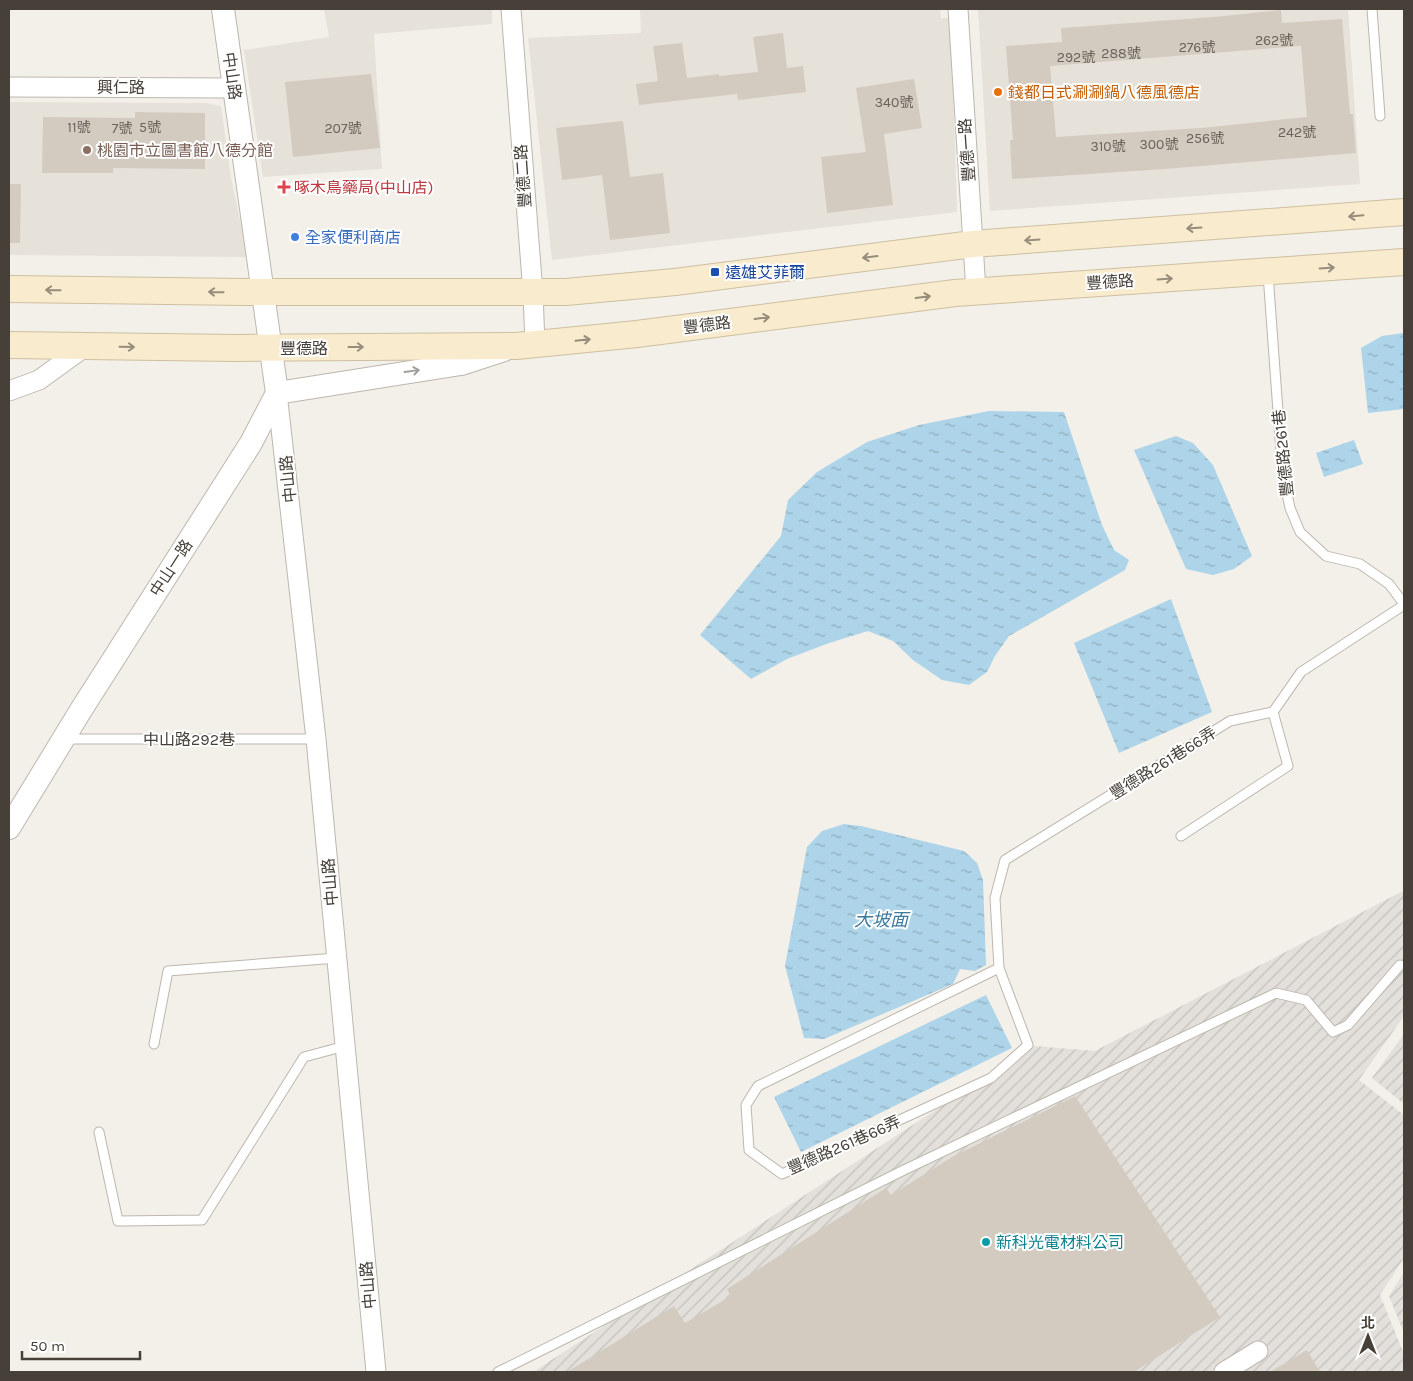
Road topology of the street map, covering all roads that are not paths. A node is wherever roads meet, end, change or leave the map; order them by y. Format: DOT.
graph roads {
  1 [pos="223,9"];
  2 [pos="511,9"];
  3 [pos="958,9"];
  4 [pos="1372,9"];
  5 [pos="9,87"];
  6 [pos="234,88"];
  7 [pos="1380,116"];
  8 [pos="1404,212"];
  9 [pos="973,244"];
  10 [pos="1404,262"];
  11 [pos="1268,272"];
  12 [pos="9,289"];
  13 [pos="976,291"];
  14 [pos="264,292"];
  15 [pos="533,292"];
  16 [pos="9,345"];
  17 [pos="526,345"];
  18 [pos="86,346"];
  19 [pos="272,348"];
  20 [pos="9,391"];
  21 [pos="277,393"];
  22 [pos="1404,604"];
  23 [pos="1273,712"];
  24 [pos="62,739"];
  25 [pos="316,739"];
  26 [pos="15,808"];
  27 [pos="9,828"];
  28 [pos="1181,836"];
  29 [pos="337,958"];
  30 [pos="1400,965"];
  31 [pos="999,968"];
  32 [pos="154,1044"];
  33 [pos="345,1046"];
  34 [pos="99,1132"];
  35 [pos="1258,1350"];
  36 [pos="376,1372"];
  37 [pos="498,1372"];
  38 [pos="1224,1372"];
  1 -- 6 [label="street, 中山路"];
  2 -- 15 [label="street, 豐德二路"];
  3 -- 9 [label="street, 豐德一路"];
  4 -- 7 [label="lane"];
  5 -- 6 [label="street, 興仁路"];
  6 -- 14 [label="street, 中山路"];
  8 -- 9 [label="main road, one-way"];
  9 -- 13 [label="street, 豐德一路"];
  9 -- 15 [label="main road, one-way"];
  11 -- 10 [label="main road, 豐德路, one-way"];
  13 -- 11 [label="main road, 豐德路, one-way"];
  11 -- 22 [label="lane, 豐德路261巷"];
  14 -- 12 [label="main road, one-way"];
  17 -- 13 [label="main road, 豐德路, one-way"];
  14 -- 15 [label="main road"];
  14 -- 19 [label="street"];
  15 -- 17 [label="street, 豐德二路"];
  16 -- 18 [label="main road, 豐德路"];
  19 -- 17 [label="main road, 豐德路, one-way"];
  21 -- 17 [label="street, one-way"];
  18 -- 19 [label="main road, 豐德路, one-way"];
  18 -- 20 [label="street"];
  19 -- 21 [label="street"];
  21 -- 24 [label="street, 中山一路"];
  21 -- 25 [label="street, 中山路"];
  22 -- 23 [label="lane"];
  23 -- 28 [label="lane"];
  23 -- 31 [label="lane, 豐德路261巷66弄"];
  24 -- 25 [label="lane, 中山路292巷"];
  24 -- 26 [label="street, 中山一路"];
  25 -- 29 [label="street, 中山路"];
  26 -- 27 [label="street, 中山一路"];
  29 -- 32 [label="lane"];
  29 -- 33 [label="street, 中山路"];
  30 -- 37 [label="lane"];
  31 -- 31 [label="lane, 豐德路261巷66弄"];
  33 -- 34 [label="lane"];
  33 -- 36 [label="street, 中山路"];
  35 -- 38 [label="street"];
}
